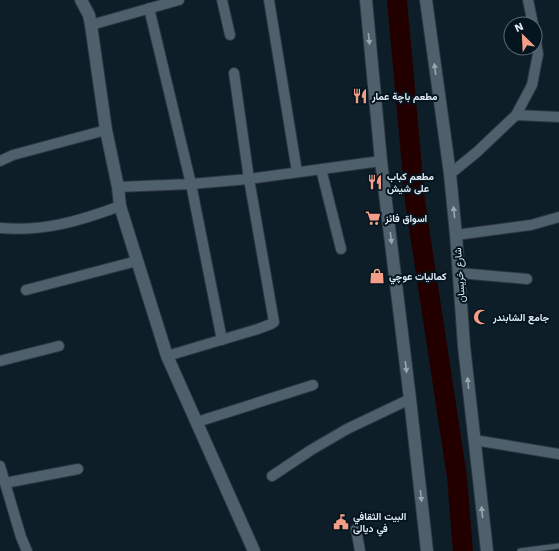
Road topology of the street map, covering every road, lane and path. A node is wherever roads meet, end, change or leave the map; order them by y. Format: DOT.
graph roads {
  1 [pos="81,0"];
  2 [pos="91,0"];
  3 [pos="179,0"];
  4 [pos="222,0"];
  5 [pos="268,0"];
  6 [pos="366,0"];
  7 [pos="426,0"];
  8 [pos="528,0"];
  9 [pos="149,8"];
  10 [pos="531,16"];
  11 [pos="90,20"];
  12 [pos="230,35"];
  13 [pos="538,56"];
  14 [pos="234,73"];
  15 [pos="516,115"];
  16 [pos="559,117"];
  17 [pos="106,130"];
  18 [pos="0,160"];
  19 [pos="381,161"];
  20 [pos="322,169"];
  21 [pos="297,172"];
  22 [pos="450,174"];
  23 [pos="249,179"];
  24 [pos="191,184"];
  25 [pos="118,187"];
  26 [pos="120,206"];
  27 [pos="559,217"];
  28 [pos="0,228"];
  29 [pos="456,235"];
  30 [pos="342,250"];
  31 [pos="137,261"];
  32 [pos="459,273"];
  33 [pos="527,279"];
  34 [pos="26,290"];
  35 [pos="222,340"];
  36 [pos="59,346"];
  37 [pos="167,356"];
  38 [pos="0,361"];
  39 [pos="314,385"];
  40 [pos="410,399"];
  41 [pos="197,422"];
  42 [pos="474,440"];
  43 [pos="559,454"];
  44 [pos="0,466"];
  45 [pos="78,469"];
  46 [pos="272,476"];
  47 [pos="5,483"];
  48 [pos="356,529"];
  49 [pos="559,546"];
  50 [pos="27,551"];
  51 [pos="254,551"];
  52 [pos="360,551"];
  53 [pos="427,551"];
  54 [pos="487,551"];
  55 [pos="520,551"];
  1 -- 11 [label="street"];
  2 -- 11 [label="street"];
  3 -- 9 [label="street"];
  4 -- 12 [label="street"];
  5 -- 21 [label="street"];
  6 -- 19 [label="street, one-way"];
  22 -- 7 [label="street, شارع خريسان, one-way"];
  8 -- 10 [label="street"];
  9 -- 11 [label="street"];
  9 -- 24 [label="street"];
  11 -- 17 [label="street"];
  13 -- 15 [label="street"];
  14 -- 23 [label="street"];
  15 -- 16 [label="street"];
  15 -- 22 [label="street"];
  17 -- 18 [label="street"];
  17 -- 25 [label="street"];
  19 -- 20 [label="street"];
  19 -- 40 [label="street, one-way"];
  20 -- 21 [label="street"];
  20 -- 30 [label="street"];
  21 -- 23 [label="street"];
  29 -- 22 [label="street, شارع خريسان, one-way"];
  23 -- 24 [label="street"];
  23 -- 35 [label="street"];
  24 -- 25 [label="street"];
  24 -- 35 [label="street"];
  25 -- 26 [label="street"];
  26 -- 28 [label="street"];
  26 -- 31 [label="street"];
  27 -- 29 [label="street"];
  29 -- 32 [label="street, شارع خريسان"];
  31 -- 34 [label="street"];
  31 -- 37 [label="street"];
  32 -- 33 [label="street"];
  42 -- 32 [label="street, شارع خريسان, one-way"];
  35 -- 37 [label="street"];
  36 -- 38 [label="street"];
  37 -- 41 [label="street"];
  39 -- 41 [label="street"];
  40 -- 46 [label="street"];
  40 -- 53 [label="street, one-way"];
  41 -- 51 [label="street"];
  42 -- 43 [label="street"];
  54 -- 42 [label="street, شارع خريسان, one-way"];
  44 -- 47 [label="street"];
  45 -- 47 [label="street"];
  47 -- 50 [label="street"];
  48 -- 52 [label="street"];
  49 -- 55 [label="lane"];
}
